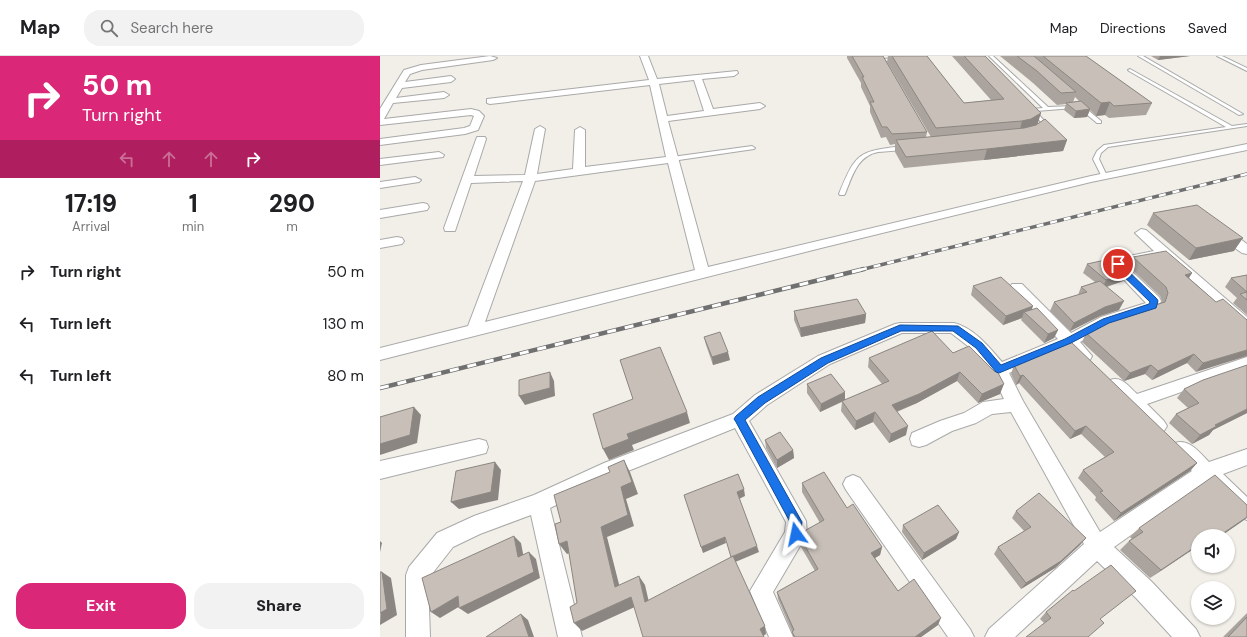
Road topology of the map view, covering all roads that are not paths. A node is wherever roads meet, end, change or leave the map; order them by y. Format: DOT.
graph roads {
  1 [pos="644,56"];
  2 [pos="918,56"];
  3 [pos="992,56"];
  4 [pos="1140,56"];
  5 [pos="1219,56"];
  6 [pos="494,58"];
  7 [pos="1130,70"];
  8 [pos="1247,70"];
  9 [pos="734,73"];
  10 [pos="890,74"];
  11 [pos="697,77"];
  12 [pos="451,79"];
  13 [pos="654,82"];
  14 [pos="401,85"];
  15 [pos="444,95"];
  16 [pos="490,100"];
  17 [pos="390,101"];
  18 [pos="1074,101"];
  19 [pos="760,106"];
  20 [pos="1080,106"];
  21 [pos="1047,109"];
  22 [pos="710,113"];
  23 [pos="1241,114"];
  24 [pos="380,117"];
  25 [pos="664,119"];
  26 [pos="380,122"];
  27 [pos="1099,122"];
  28 [pos="1247,124"];
  29 [pos="1230,127"];
  30 [pos="540,129"];
  31 [pos="580,130"];
  32 [pos="1035,132"];
  33 [pos="481,139"];
  34 [pos="380,142"];
  35 [pos="911,147"];
  36 [pos="1247,147"];
  37 [pos="752,148"];
  38 [pos="439,155"];
  39 [pos="672,159"];
  40 [pos="380,162"];
  41 [pos="579,171"];
  42 [pos="1104,176"];
  43 [pos="530,178"];
  44 [pos="415,180"];
  45 [pos="466,180"];
  46 [pos="380,185"];
  47 [pos="842,194"];
  48 [pos="423,207"];
  49 [pos="380,214"];
  50 [pos="1216,227"];
  51 [pos="450,228"];
  52 [pos="1141,233"];
  53 [pos="397,241"];
  54 [pos="380,244"];
  55 [pos="1247,250"];
  56 [pos="1164,253"];
  57 [pos="703,274"];
  58 [pos="1017,287"];
  59 [pos="1247,325"];
  60 [pos="474,330"];
  61 [pos="1068,341"];
  62 [pos="380,354"];
  63 [pos="1247,363"];
  64 [pos="999,370"];
  65 [pos="1134,402"];
  66 [pos="1016,405"];
  67 [pos="739,419"];
  68 [pos="919,439"];
  69 [pos="479,447"];
  70 [pos="1247,457"];
  71 [pos="380,470"];
  72 [pos="1206,472"];
  73 [pos="853,484"];
  74 [pos="539,503"];
  75 [pos="1247,510"];
  76 [pos="1097,546"];
  77 [pos="418,637"];
  78 [pos="570,637"];
  79 [pos="781,637"];
  80 [pos="962,637"];
  81 [pos="997,637"];
  82 [pos="1188,637"];
  1 -- 13 [label="street"];
  2 -- 10 [label="lane"];
  3 -- 21 [label="lane"];
  4 -- 23 [label="lane"];
  5 -- 8 [label="lane"];
  6 -- 14 [label="street"];
  7 -- 29 [label="lane"];
  9 -- 11 [label="street"];
  11 -- 13 [label="street"];
  11 -- 22 [label="street"];
  12 -- 14 [label="street"];
  13 -- 16 [label="street"];
  13 -- 25 [label="street"];
  14 -- 17 [label="street"];
  15 -- 17 [label="street"];
  17 -- 24 [label="street"];
  18 -- 20 [label="lane"];
  19 -- 22 [label="street"];
  20 -- 21 [label="lane"];
  20 -- 27 [label="lane"];
  21 -- 32 [label="lane"];
  22 -- 25 [label="street"];
  25 -- 39 [label="street"];
  26 -- 34 [label="street"];
  28 -- 29 [label="lane"];
  29 -- 42 [label="lane"];
  30 -- 43 [label="street"];
  31 -- 41 [label="street"];
  33 -- 45 [label="street"];
  35 -- 47 [label="lane"];
  36 -- 42 [label="street"];
  37 -- 39 [label="lane"];
  38 -- 40 [label="street"];
  39 -- 41 [label="street"];
  39 -- 57 [label="street"];
  41 -- 43 [label="street"];
  42 -- 57 [label="street"];
  43 -- 45 [label="street"];
  43 -- 60 [label="street"];
  44 -- 46 [label="street"];
  45 -- 51 [label="street"];
  48 -- 49 [label="street"];
  50 -- 55 [label="street"];
  52 -- 56 [label="street"];
  53 -- 54 [label="street"];
  56 -- 59 [label="street"];
  56 -- 61 [label="street"];
  57 -- 60 [label="street"];
  58 -- 61 [label="street"];
  60 -- 62 [label="street"];
  61 -- 64 [label="street"];
  61 -- 65 [label="street"];
  63 -- 65 [label="street"];
  64 -- 66 [label="street"];
  64 -- 67 [label="street"];
  65 -- 72 [label="street"];
  66 -- 68 [label="street"];
  66 -- 76 [label="street"];
  67 -- 74 [label="street"];
  67 -- 79 [label="street"];
  69 -- 71 [label="street"];
  70 -- 72 [label="street"];
  72 -- 75 [label="street"];
  72 -- 76 [label="street"];
  73 -- 80 [label="street"];
  74 -- 77 [label="street"];
  74 -- 78 [label="street"];
  76 -- 81 [label="street"];
  76 -- 82 [label="street"];
}
